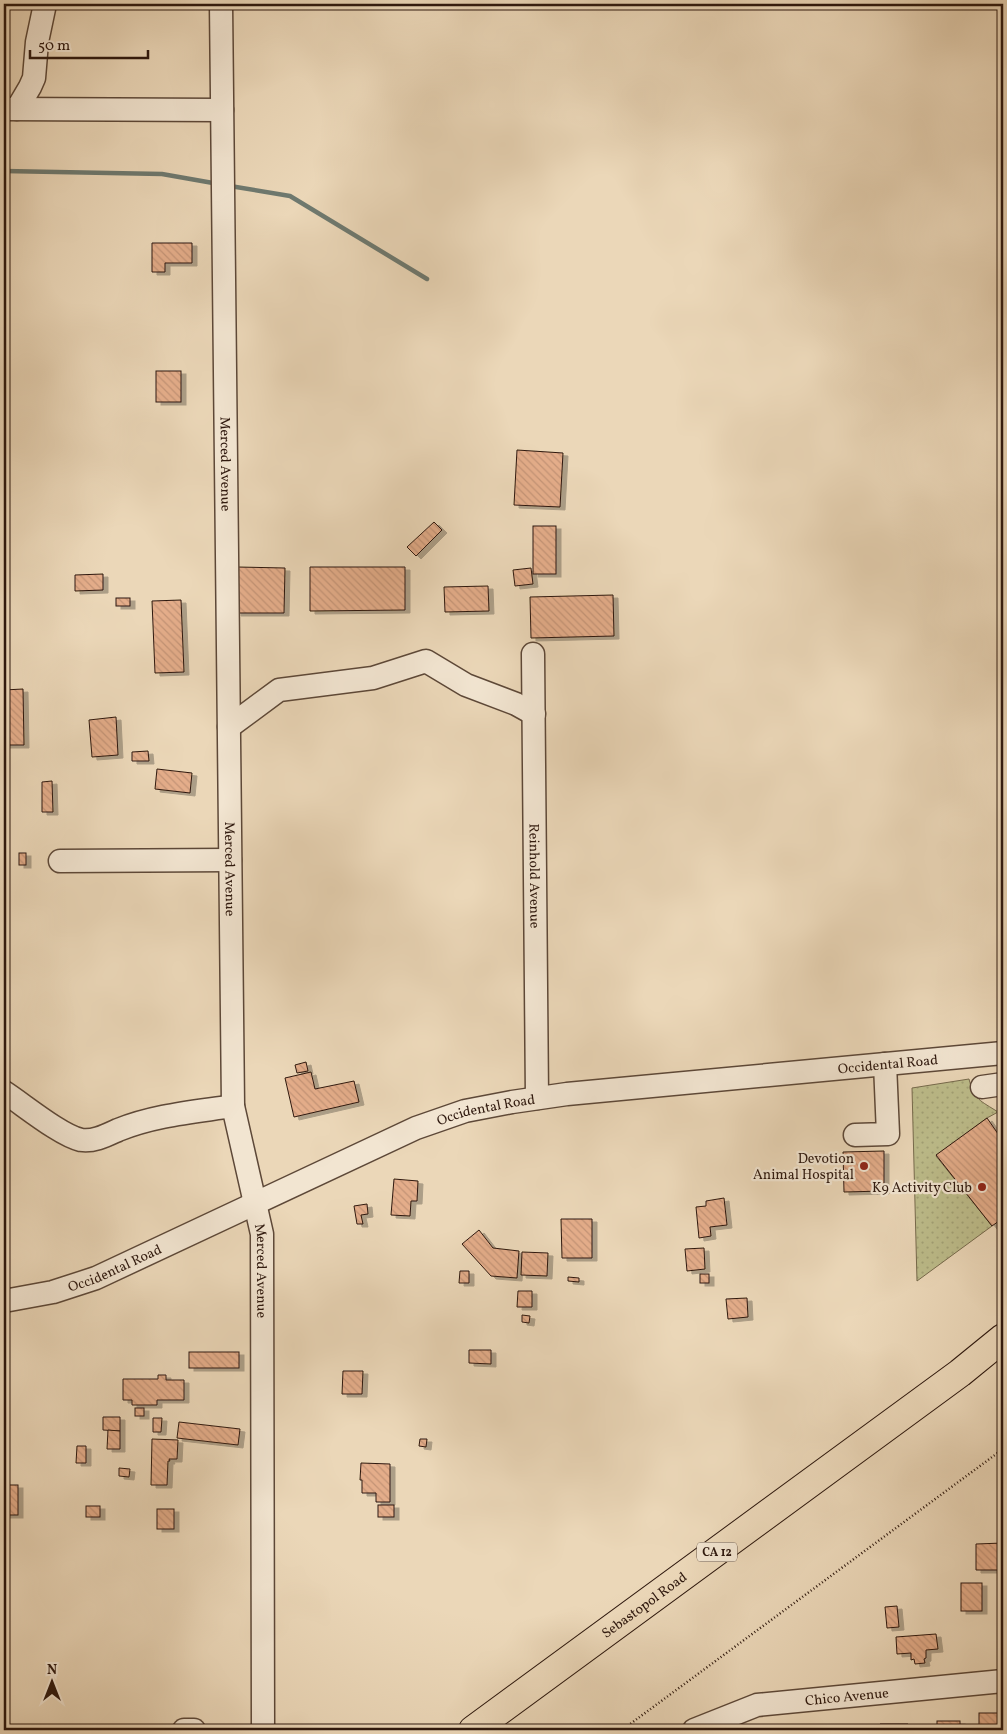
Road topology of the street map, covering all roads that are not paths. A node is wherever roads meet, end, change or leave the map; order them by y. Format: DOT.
graph roads {
  1 [pos="45,4"];
  2 [pos="222,4"];
  3 [pos="10,109"];
  4 [pos="222,110"];
  5 [pos="533,654"];
  6 [pos="534,714"];
  7 [pos="229,727"];
  8 [pos="230,860"];
  9 [pos="60,861"];
  10 [pos="1003,1053"];
  11 [pos="885,1064"];
  12 [pos="4,1092"];
  13 [pos="537,1098"];
  14 [pos="233,1106"];
  15 [pos="855,1135"];
  16 [pos="255,1202"];
  17 [pos="4,1301"];
  18 [pos="1003,1338"];
  19 [pos="1003,1344"];
  20 [pos="960,1373"];
  21 [pos="1003,1681"];
  22 [pos="184,1730"];
  23 [pos="194,1730"];
  24 [pos="264,1730"];
  25 [pos="473,1730"];
  26 [pos="694,1730"];
  1 -- 3 [label="street"];
  2 -- 4 [label="street, Merced Avenue"];
  3 -- 4 [label="street"];
  4 -- 7 [label="street, Merced Avenue"];
  5 -- 6 [label="street, Reinhold Avenue"];
  6 -- 7 [label="street"];
  6 -- 13 [label="street, Reinhold Avenue"];
  7 -- 8 [label="street, Merced Avenue"];
  8 -- 9 [label="street"];
  8 -- 14 [label="street, Merced Avenue"];
  10 -- 11 [label="street, Occidental Road"];
  11 -- 13 [label="street, Occidental Road"];
  11 -- 15 [label="street"];
  12 -- 14 [label="street"];
  13 -- 16 [label="street, Occidental Road"];
  14 -- 16 [label="street, Merced Avenue"];
  16 -- 17 [label="street, Occidental Road"];
  16 -- 24 [label="street, Merced Avenue"];
  18 -- 20 [label="main road, Sebastopol Road / CA 12"];
  19 -- 20 [label="main road, Sebastopol Road / CA 12"];
  20 -- 25 [label="main road, Sebastopol Road / CA 12"];
  21 -- 26 [label="street, Chico Avenue"];
  22 -- 23 [label="street"];
}
